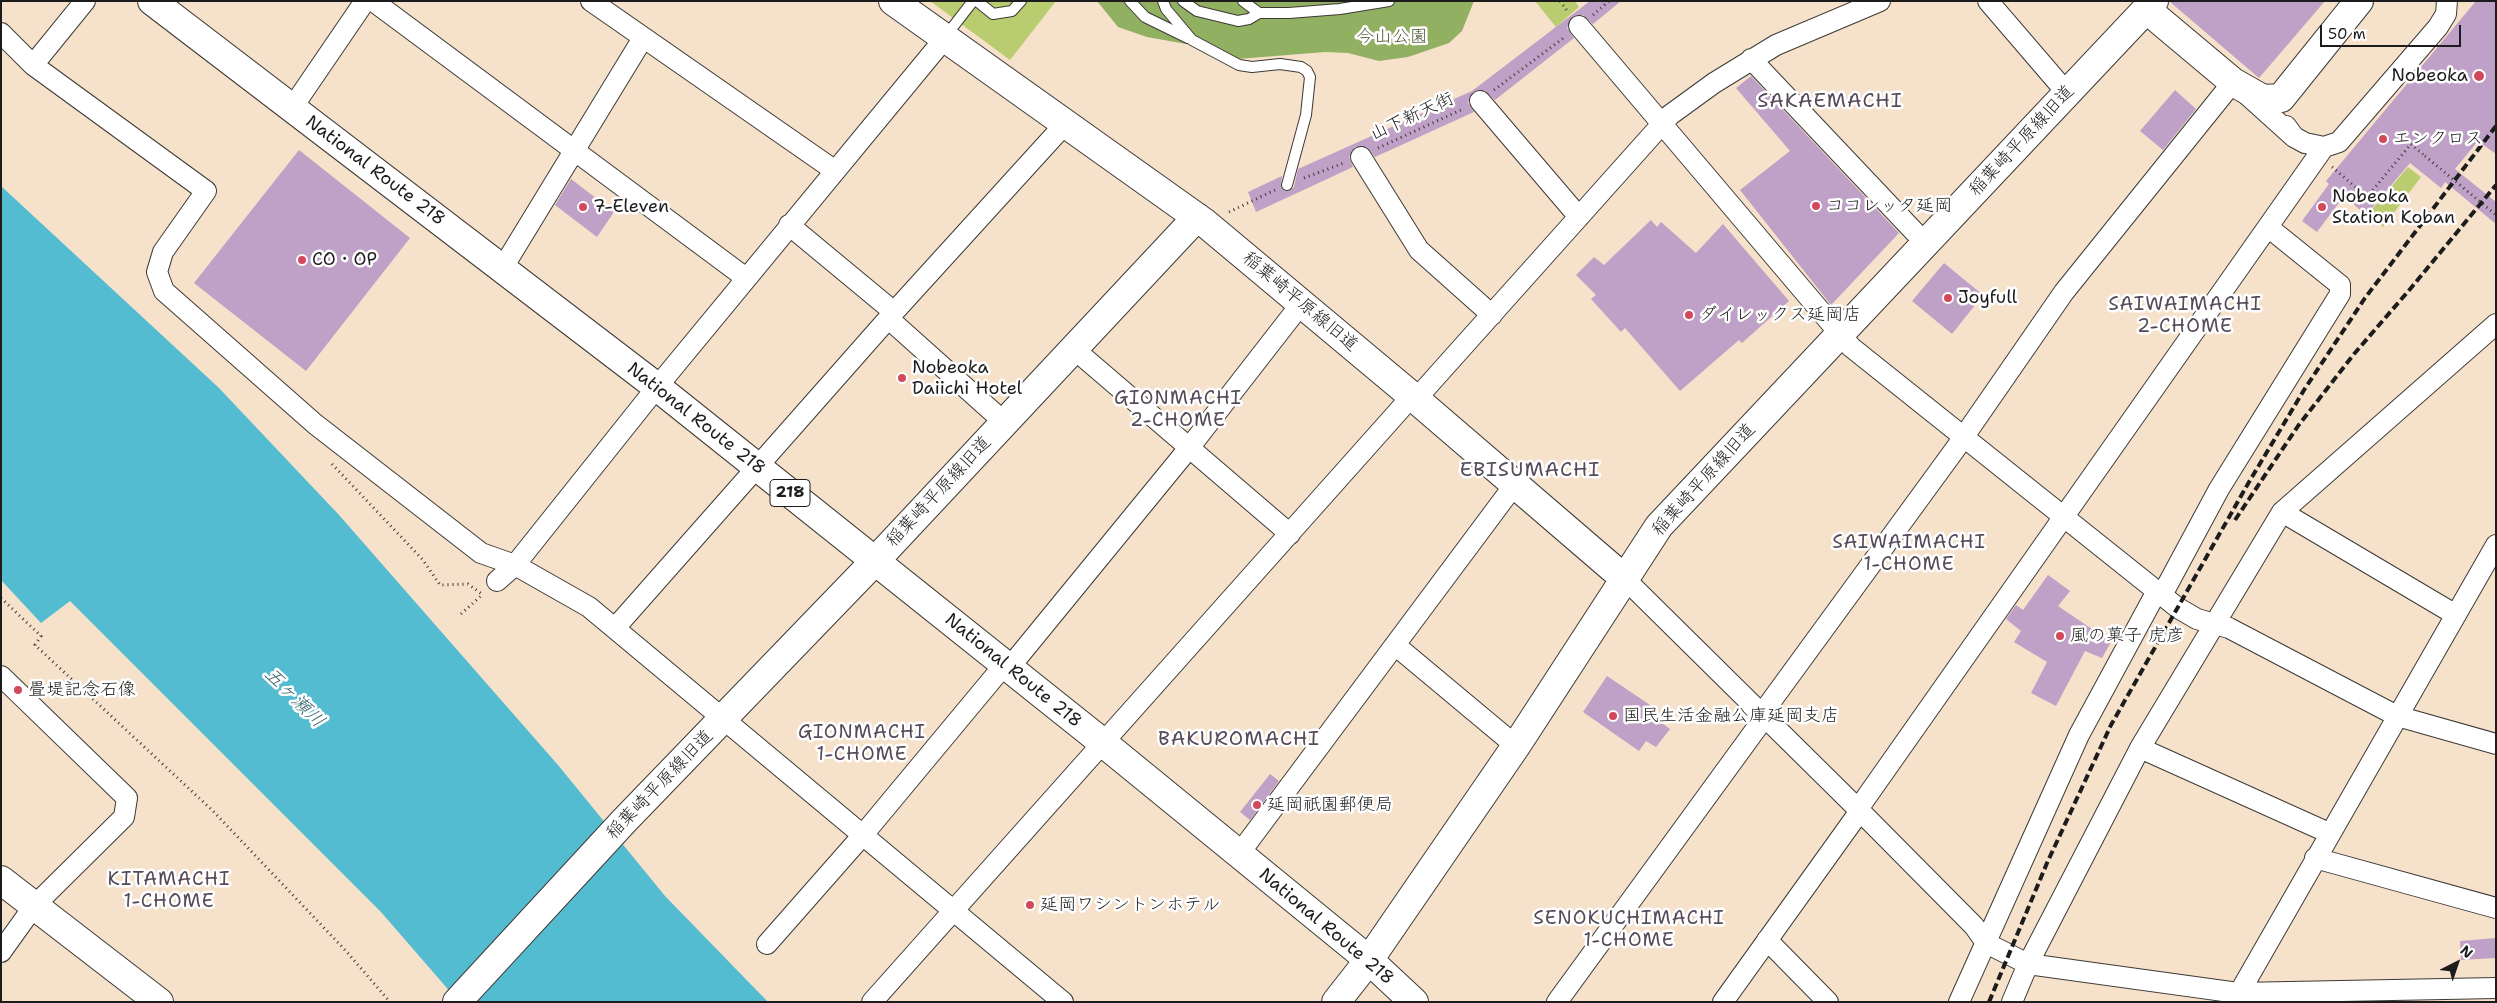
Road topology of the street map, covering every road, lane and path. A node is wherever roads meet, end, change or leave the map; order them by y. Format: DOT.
graph roads {
  1 [pos="85,1"];
  2 [pos="152,1"];
  3 [pos="365,1"];
  4 [pos="373,1"];
  5 [pos="591,1"];
  6 [pos="973,1"];
  7 [pos="977,1"];
  8 [pos="1021,1"];
  9 [pos="1130,1"];
  10 [pos="1163,1"];
  11 [pos="1183,1"];
  12 [pos="1243,1"];
  13 [pos="1389,1"];
  14 [pos="1610,1"];
  15 [pos="1880,1"];
  16 [pos="1988,1"];
  17 [pos="2359,1"];
  18 [pos="2447,1"];
  19 [pos="896,2"];
  20 [pos="2150,5"];
  21 [pos="1259,13"];
  22 [pos="1579,26"];
  23 [pos="1,33"];
  24 [pos="644,38"];
  25 [pos="945,38"];
  26 [pos="1192,40"];
  27 [pos="1751,59"];
  28 [pos="33,65"];
  29 [pos="2233,82"];
  30 [pos="2067,93"];
  31 [pos="2281,98"];
  32 [pos="1480,101"];
  33 [pos="292,108"];
  34 [pos="1065,124"];
  35 [pos="1662,124"];
  36 [pos="2294,137"];
  37 [pos="575,151"];
  38 [pos="2321,151"];
  39 [pos="1360,157"];
  40 [pos="834,170"];
  41 [pos="1287,184"];
  42 [pos="2496,214"];
  43 [pos="1579,217"];
  44 [pos="1201,220"];
  45 [pos="789,225"];
  46 [pos="2268,227"];
  47 [pos="1925,243"];
  48 [pos="502,269"];
  49 [pos="746,278"];
  50 [pos="1301,304"];
  51 [pos="892,315"];
  52 [pos="1492,315"];
  53 [pos="2496,324"];
  54 [pos="1840,334"];
  55 [pos="1074,349"];
  56 [pos="656,387"];
  57 [pos="1414,397"];
  58 [pos="1004,422"];
  59 [pos="1962,436"];
  60 [pos="1189,448"];
  61 [pos="327,458"];
  62 [pos="758,468"];
  63 [pos="1515,484"];
  64 [pos="2282,512"];
  65 [pos="2064,516"];
  66 [pos="1290,534"];
  67 [pos="2494,553"];
  68 [pos="875,561"];
  69 [pos="514,565"];
  70 [pos="1626,580"];
  71 [pos="497,581"];
  72 [pos="2160,593"];
  73 [pos="482,595"];
  74 [pos="1,598"];
  75 [pos="462,614"];
  76 [pos="2456,614"];
  77 [pos="2214,626"];
  78 [pos="614,628"];
  79 [pos="1395,645"];
  80 [pos="1007,666"];
  81 [pos="1,676"];
  82 [pos="1762,716"];
  83 [pos="2396,716"];
  84 [pos="723,719"];
  85 [pos="1102,742"];
  86 [pos="2496,744"];
  87 [pos="1516,746"];
  88 [pos="2140,748"];
  89 [pos="1859,810"];
  90 [pos="2329,834"];
  91 [pos="862,836"];
  92 [pos="1239,854"];
  93 [pos="2315,858"];
  94 [pos="1,880"];
  95 [pos="34,906"];
  96 [pos="2496,908"];
  97 [pos="954,912"];
  98 [pos="1767,940"];
  99 [pos="1986,943"];
  100 [pos="768,944"];
  101 [pos="1,952"];
  102 [pos="1369,960"];
  103 [pos="2028,964"];
  104 [pos="2496,988"];
  105 [pos="2236,997"];
  106 [pos="159,1002"];
  107 [pos="390,1002"];
  108 [pos="457,1002"];
  109 [pos="872,1002"];
  110 [pos="1062,1002"];
  111 [pos="1336,1002"];
  112 [pos="1414,1002"];
  113 [pos="1557,1002"];
  114 [pos="1724,1002"];
  115 [pos="1828,1002"];
  116 [pos="1959,1002"];
  117 [pos="2012,1002"];
  1 -- 28 [label="street"];
  2 -- 33 [label="main road, National Route 218 / 218"];
  3 -- 33 [label="street"];
  4 -- 37 [label="street"];
  5 -- 24 [label="street"];
  6 -- 25 [label="lane"];
  7 -- 8 [label="lane"];
  9 -- 26 [label="lane"];
  10 -- 26 [label="lane"];
  11 -- 21 [label="lane"];
  12 -- 21 [label="lane"];
  13 -- 21 [label="lane"];
  14 -- 22 [label="path, 山下新天街"];
  15 -- 27 [label="street"];
  16 -- 30 [label="street"];
  17 -- 31 [label="main road"];
  18 -- 38 [label="street"];
  19 -- 25 [label="main road"];
  20 -- 29 [label="main road"];
  20 -- 30 [label="main road, 稲葉崎平原線旧道"];
  22 -- 32 [label="path, 山下新天街"];
  22 -- 35 [label="street"];
  23 -- 28 [label="street"];
  24 -- 37 [label="street"];
  24 -- 40 [label="street"];
  25 -- 34 [label="main road"];
  25 -- 40 [label="street"];
  26 -- 41 [label="lane"];
  27 -- 35 [label="street"];
  27 -- 47 [label="street"];
  28 -- 69 [label="street"];
  29 -- 31 [label="main road"];
  29 -- 36 [label="street"];
  29 -- 59 [label="street"];
  30 -- 47 [label="main road, 稲葉崎平原線旧道"];
  31 -- 36 [label="street"];
  32 -- 39 [label="path, 山下新天街"];
  32 -- 43 [label="street"];
  33 -- 48 [label="main road, National Route 218 / 218"];
  34 -- 44 [label="main road"];
  34 -- 51 [label="street"];
  35 -- 43 [label="street"];
  35 -- 54 [label="street"];
  36 -- 38 [label="street"];
  37 -- 48 [label="street"];
  37 -- 49 [label="street"];
  38 -- 42 [label="path, bridge"];
  38 -- 46 [label="street"];
  39 -- 41 [label="path, 山下新天街"];
  39 -- 52 [label="street"];
  40 -- 45 [label="street"];
  41 -- 44 [label="path, 山下新天街"];
  43 -- 52 [label="street"];
  44 -- 50 [label="main road, 稲葉崎平原線旧道"];
  44 -- 55 [label="main road, 稲葉崎平原線旧道"];
  45 -- 49 [label="street"];
  45 -- 51 [label="street"];
  46 -- 65 [label="street"];
  46 -- 72 [label="street"];
  47 -- 54 [label="main road, 稲葉崎平原線旧道"];
  48 -- 56 [label="main road, National Route 218 / 218"];
  49 -- 56 [label="street"];
  50 -- 57 [label="main road, 稲葉崎平原線旧道"];
  50 -- 60 [label="street"];
  51 -- 58 [label="street"];
  51 -- 62 [label="street"];
  52 -- 57 [label="street"];
  53 -- 64 [label="street"];
  54 -- 59 [label="street"];
  54 -- 70 [label="main road, 稲葉崎平原線旧道"];
  55 -- 58 [label="main road, 稲葉崎平原線旧道"];
  55 -- 60 [label="street"];
  56 -- 62 [label="main road, National Route 218 / 218"];
  56 -- 69 [label="street"];
  57 -- 63 [label="main road, 稲葉崎平原線旧道"];
  57 -- 66 [label="street"];
  58 -- 68 [label="main road, 稲葉崎平原線旧道"];
  59 -- 65 [label="street"];
  59 -- 82 [label="street"];
  60 -- 66 [label="street"];
  60 -- 80 [label="street"];
  61 -- 73 [label="path"];
  62 -- 68 [label="main road, National Route 218 / 218"];
  62 -- 78 [label="street"];
  63 -- 70 [label="main road, 稲葉崎平原線旧道"];
  63 -- 79 [label="street"];
  64 -- 76 [label="street"];
  64 -- 77 [label="street"];
  65 -- 72 [label="street"];
  65 -- 89 [label="street"];
  66 -- 85 [label="street"];
  67 -- 76 [label="street"];
  68 -- 80 [label="main road, National Route 218 / 218"];
  68 -- 84 [label="main road, 稲葉崎平原線旧道"];
  69 -- 71 [label="street"];
  69 -- 78 [label="street"];
  70 -- 82 [label="street"];
  70 -- 87 [label="main road"];
  71 -- 73 [label="path"];
  72 -- 77 [label="street"];
  72 -- 99 [label="street"];
  73 -- 75 [label="path"];
  74 -- 107 [label="path"];
  76 -- 83 [label="street"];
  77 -- 83 [label="street"];
  77 -- 88 [label="street"];
  78 -- 84 [label="street"];
  79 -- 87 [label="street"];
  79 -- 92 [label="street"];
  80 -- 85 [label="main road, National Route 218 / 218"];
  80 -- 91 [label="street"];
  81 -- 95 [label="street"];
  82 -- 89 [label="street"];
  82 -- 113 [label="street"];
  83 -- 86 [label="street"];
  83 -- 90 [label="street"];
  84 -- 91 [label="street"];
  84 -- 108 [label="main road, 稲葉崎平原線旧道"];
  85 -- 92 [label="main road, National Route 218 / 218"];
  85 -- 97 [label="street"];
  87 -- 102 [label="main road"];
  88 -- 90 [label="street"];
  88 -- 103 [label="street"];
  89 -- 98 [label="street"];
  89 -- 99 [label="street"];
  90 -- 93 [label="street"];
  91 -- 97 [label="street"];
  91 -- 100 [label="street"];
  92 -- 102 [label="main road, National Route 218 / 218"];
  93 -- 96 [label="street"];
  93 -- 105 [label="street"];
  94 -- 95 [label="main road"];
  95 -- 101 [label="street"];
  95 -- 106 [label="main road"];
  97 -- 109 [label="street"];
  97 -- 110 [label="street"];
  98 -- 114 [label="street"];
  98 -- 115 [label="street"];
  99 -- 103 [label="street"];
  99 -- 116 [label="street"];
  102 -- 111 [label="main road"];
  102 -- 112 [label="main road, National Route 218 / 218"];
  103 -- 105 [label="street"];
  103 -- 117 [label="street"];
  104 -- 105 [label="street"];
}
